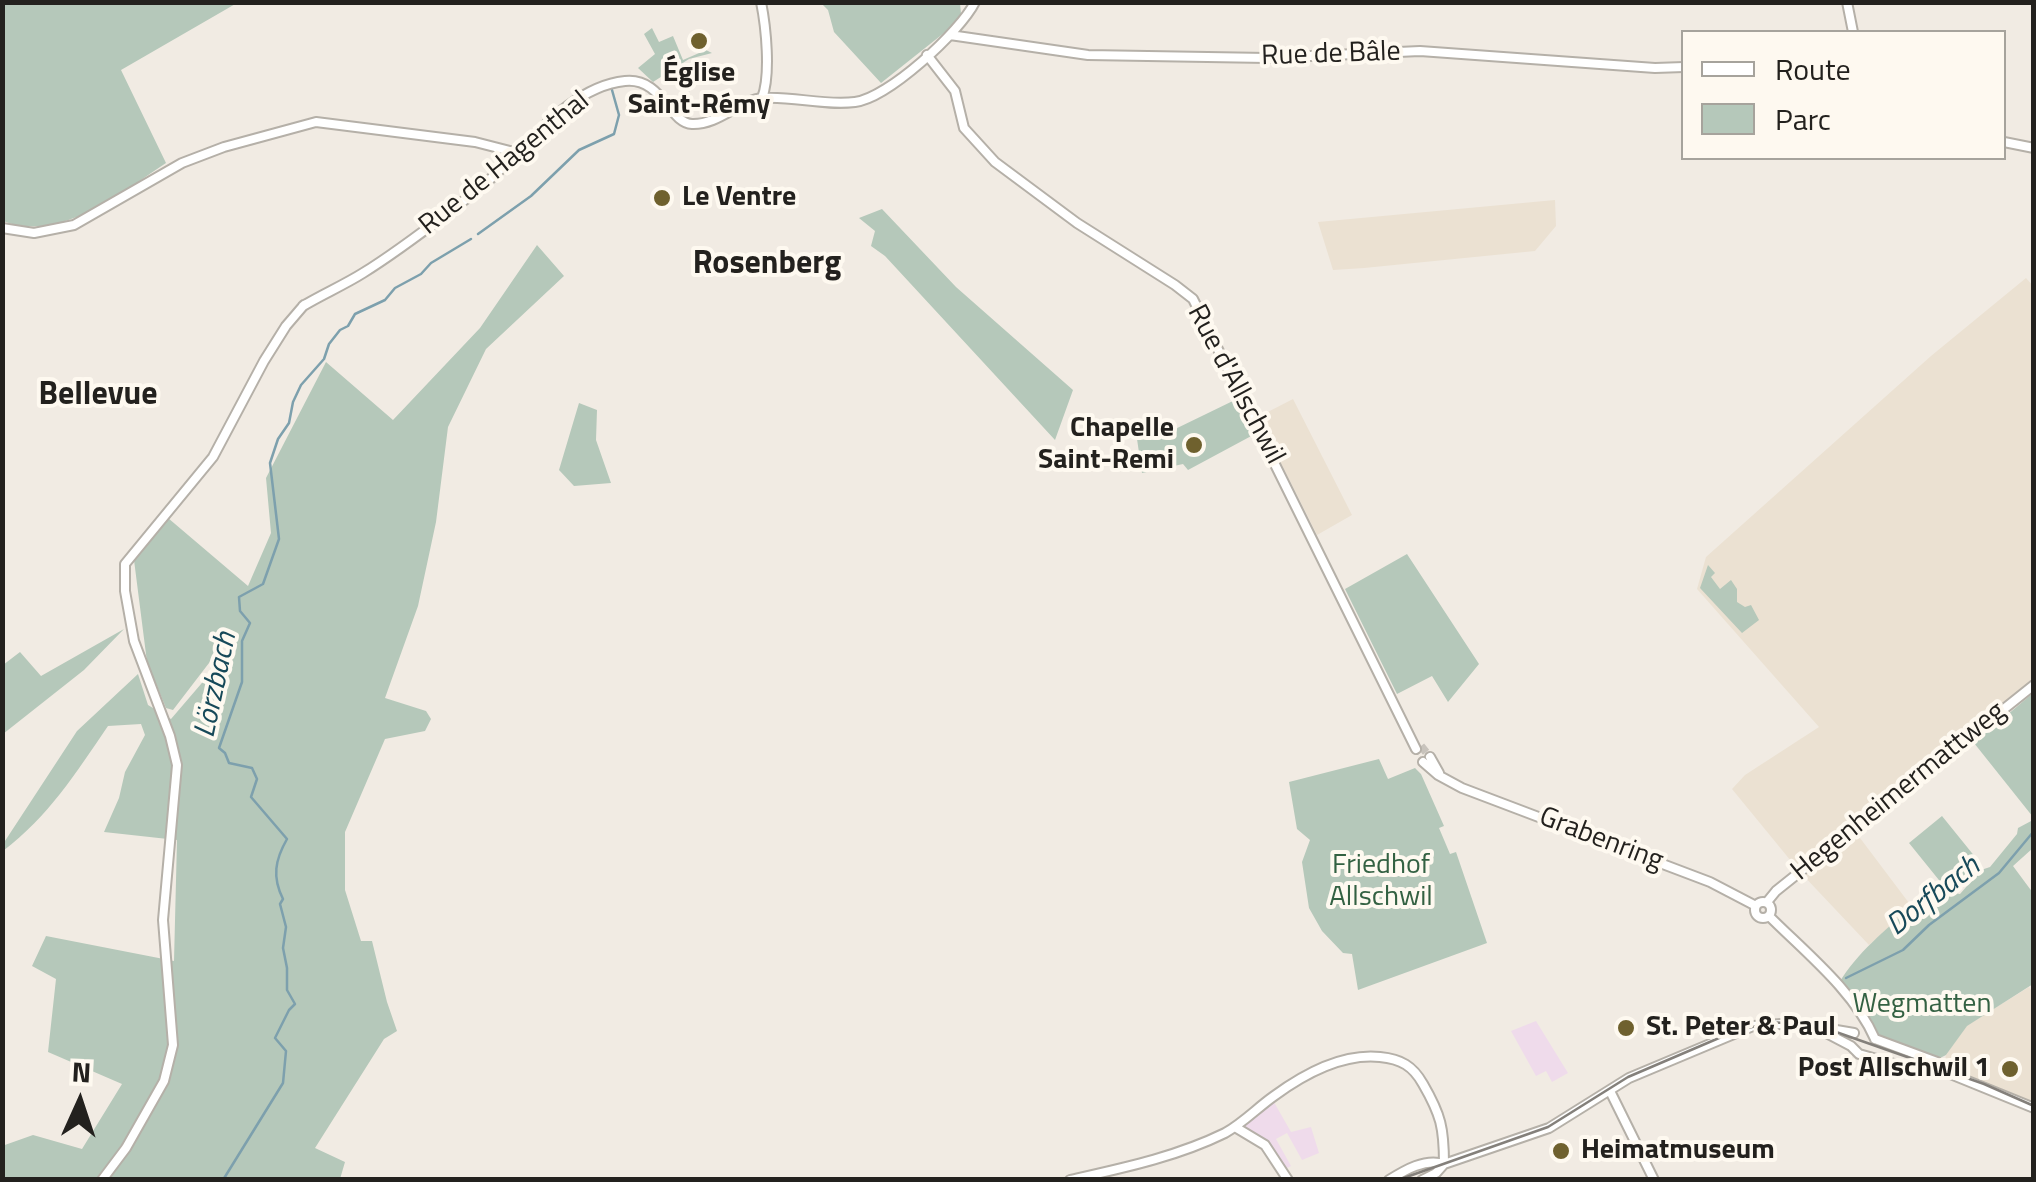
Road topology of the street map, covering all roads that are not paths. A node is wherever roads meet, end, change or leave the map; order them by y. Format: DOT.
graph roads {
  1 [pos="761,2"];
  2 [pos="975,2"];
  3 [pos="1847,2"];
  4 [pos="964,22"];
  5 [pos="1854,30"];
  6 [pos="950,36"];
  7 [pos="980,39"];
  8 [pos="927,54"];
  9 [pos="1681,67"];
  10 [pos="762,98"];
  11 [pos="2006,142"];
  12 [pos="2034,148"];
  13 [pos="514,152"];
  14 [pos="2,228"];
  15 [pos="2034,685"];
  16 [pos="1417,746"];
  17 [pos="1426,759"];
  18 [pos="1767,902"];
  19 [pos="1756,906"];
  20 [pos="1769,916"];
  21 [pos="1858,1010"];
  22 [pos="1813,1026"];
  23 [pos="1855,1032"];
  24 [pos="1874,1036"];
  25 [pos="1851,1046"];
  26 [pos="1866,1054"];
  27 [pos="1942,1072"];
  28 [pos="1610,1090"];
  29 [pos="2034,1108"];
  30 [pos="1235,1127"];
  31 [pos="1444,1164"];
  32 [pos="102,1180"];
  33 [pos="1070,1180"];
  34 [pos="1288,1180"];
  35 [pos="1389,1180"];
  36 [pos="1422,1180"];
  37 [pos="1654,1180"];
  1 -- 10 [label="main road"];
  2 -- 4 [label="main road"];
  3 -- 5 [label="main road"];
  4 -- 6 [label="main road"];
  4 -- 7 [label="main road"];
  6 -- 7 [label="main road, Rue de Bâle"];
  6 -- 8 [label="main road"];
  7 -- 9 [label="main road, Rue de Bâle"];
  8 -- 10 [label="main road"];
  8 -- 16 [label="main road, Rue d'Allschwil"];
  10 -- 13 [label="main road, Rue de Hagenthal"];
  11 -- 12 [label="main road"];
  13 -- 14 [label="main road"];
  13 -- 32 [label="main road, Rue de Hagenthal"];
  15 -- 18 [label="main road, Hegenheimermattweg"];
  17 -- 19 [label="main road, Grabenring"];
  18 -- 19 [label="main road"];
  18 -- 20 [label="main road"];
  19 -- 20 [label="main road, Grabenring"];
  20 -- 21 [label="main road"];
  21 -- 23 [label="main road"];
  21 -- 24 [label="main road"];
  22 -- 23 [label="main road"];
  22 -- 25 [label="main road"];
  22 -- 28 [label="main road"];
  23 -- 24 [label="main road"];
  23 -- 25 [label="main road"];
  24 -- 26 [label="main road"];
  24 -- 27 [label="main road"];
  25 -- 26 [label="main road"];
  26 -- 27 [label="main road"];
  27 -- 29 [label="main road"];
  28 -- 31 [label="main road"];
  28 -- 37 [label="main road"];
  30 -- 31 [label="main road"];
  30 -- 33 [label="main road"];
  30 -- 34 [label="main road"];
  31 -- 35 [label="main road"];
  31 -- 36 [label="main road"];
}
